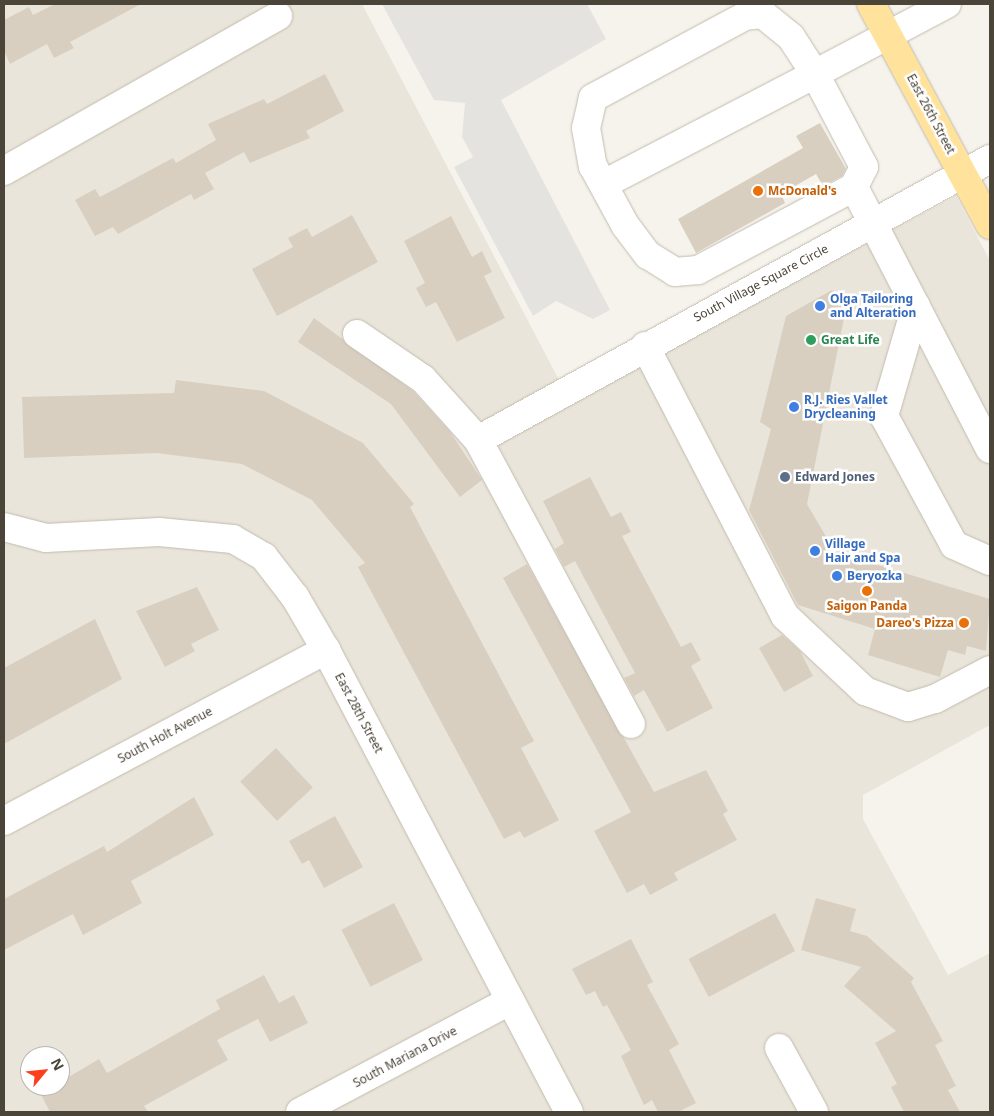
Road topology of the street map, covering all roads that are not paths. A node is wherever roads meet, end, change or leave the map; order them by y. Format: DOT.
graph roads {
  1 [pos="871,4"];
  2 [pos="947,4"];
  3 [pos="278,16"];
  4 [pos="889,37"];
  5 [pos="814,74"];
  6 [pos="990,159"];
  7 [pos="4,171"];
  8 [pos="963,174"];
  9 [pos="604,184"];
  10 [pos="854,186"];
  11 [pos="873,222"];
  12 [pos="990,225"];
  13 [pos="916,306"];
  14 [pos="356,334"];
  15 [pos="645,346"];
  16 [pos="478,440"];
  17 [pos="990,449"];
  18 [pos="4,527"];
  19 [pos="990,562"];
  20 [pos="326,650"];
  21 [pos="990,670"];
  22 [pos="630,724"];
  23 [pos="4,821"];
  24 [pos="510,1001"];
  25 [pos="779,1048"];
  26 [pos="300,1112"];
  27 [pos="569,1112"];
  28 [pos="814,1112"];
  1 -- 4 [label="main road, East 26th Street"];
  2 -- 4 [label="street"];
  3 -- 7 [label="street"];
  4 -- 5 [label="street"];
  4 -- 8 [label="main road, East 26th Street"];
  5 -- 9 [label="street"];
  5 -- 9 [label="street"];
  5 -- 10 [label="street"];
  6 -- 8 [label="street, South Village Square Circle"];
  8 -- 11 [label="street, South Village Square Circle"];
  8 -- 12 [label="main road, East 26th Street"];
  9 -- 10 [label="street"];
  10 -- 11 [label="street"];
  11 -- 13 [label="street"];
  11 -- 15 [label="street, South Village Square Circle"];
  13 -- 17 [label="street"];
  13 -- 19 [label="street"];
  14 -- 16 [label="street"];
  15 -- 16 [label="street, South Village Square Circle"];
  15 -- 21 [label="street"];
  16 -- 22 [label="street"];
  18 -- 20 [label="street, East 28th Street"];
  20 -- 23 [label="street, South Holt Avenue"];
  20 -- 24 [label="street, East 28th Street"];
  24 -- 26 [label="street, South Mariana Drive"];
  24 -- 27 [label="street, East 28th Street"];
  25 -- 28 [label="street"];
}
